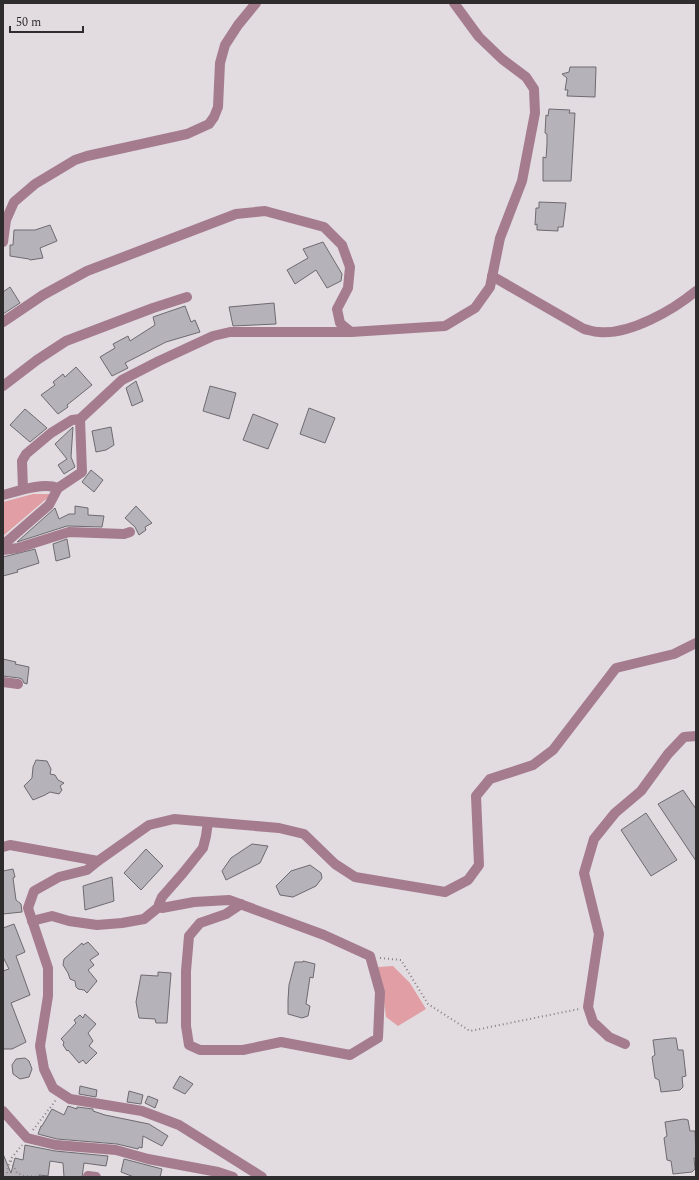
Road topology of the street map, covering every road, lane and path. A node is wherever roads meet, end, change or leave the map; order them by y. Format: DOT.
graph roads {
  1 [pos="256,3"];
  2 [pos="454,3"];
  3 [pos="3,242"];
  4 [pos="492,276"];
  5 [pos="696,291"];
  6 [pos="188,297"];
  7 [pos="3,322"];
  8 [pos="351,332"];
  9 [pos="3,386"];
  10 [pos="80,420"];
  11 [pos="58,488"];
  12 [pos="23,489"];
  13 [pos="3,495"];
  14 [pos="130,532"];
  15 [pos="3,545"];
  16 [pos="3,550"];
  17 [pos="696,642"];
  18 [pos="3,682"];
  19 [pos="18,684"];
  20 [pos="696,736"];
  21 [pos="208,822"];
  22 [pos="3,847"];
  23 [pos="98,861"];
  24 [pos="241,904"];
  25 [pos="160,906"];
  26 [pos="32,921"];
  27 [pos="370,956"];
  28 [pos="588,1007"];
  29 [pos="625,1044"];
  30 [pos="61,1093"];
  31 [pos="3,1111"];
  32 [pos="27,1138"];
  33 [pos="10,1160"];
  34 [pos="6,1177"];
  35 [pos="46,1177"];
  36 [pos="233,1177"];
  37 [pos="262,1177"];
  1 -- 3 [label="street"];
  2 -- 4 [label="street"];
  4 -- 5 [label="street"];
  4 -- 8 [label="street"];
  6 -- 9 [label="street"];
  7 -- 8 [label="street"];
  8 -- 10 [label="street"];
  10 -- 11 [label="street"];
  10 -- 12 [label="street"];
  11 -- 12 [label="street"];
  11 -- 15 [label="street"];
  12 -- 13 [label="street"];
  14 -- 16 [label="street"];
  17 -- 21 [label="street"];
  18 -- 19 [label="street"];
  20 -- 28 [label="street"];
  21 -- 23 [label="street"];
  21 -- 25 [label="street"];
  22 -- 23 [label="street"];
  23 -- 26 [label="street"];
  24 -- 25 [label="street"];
  24 -- 27 [label="street"];
  24 -- 27 [label="street"];
  25 -- 26 [label="street"];
  26 -- 30 [label="street"];
  27 -- 28 [label="path"];
  28 -- 29 [label="street"];
  30 -- 32 [label="path"];
  30 -- 37 [label="street"];
  31 -- 32 [label="street"];
  32 -- 33 [label="path"];
  32 -- 36 [label="street"];
  33 -- 34 [label="path"];
  33 -- 35 [label="path"];
}
